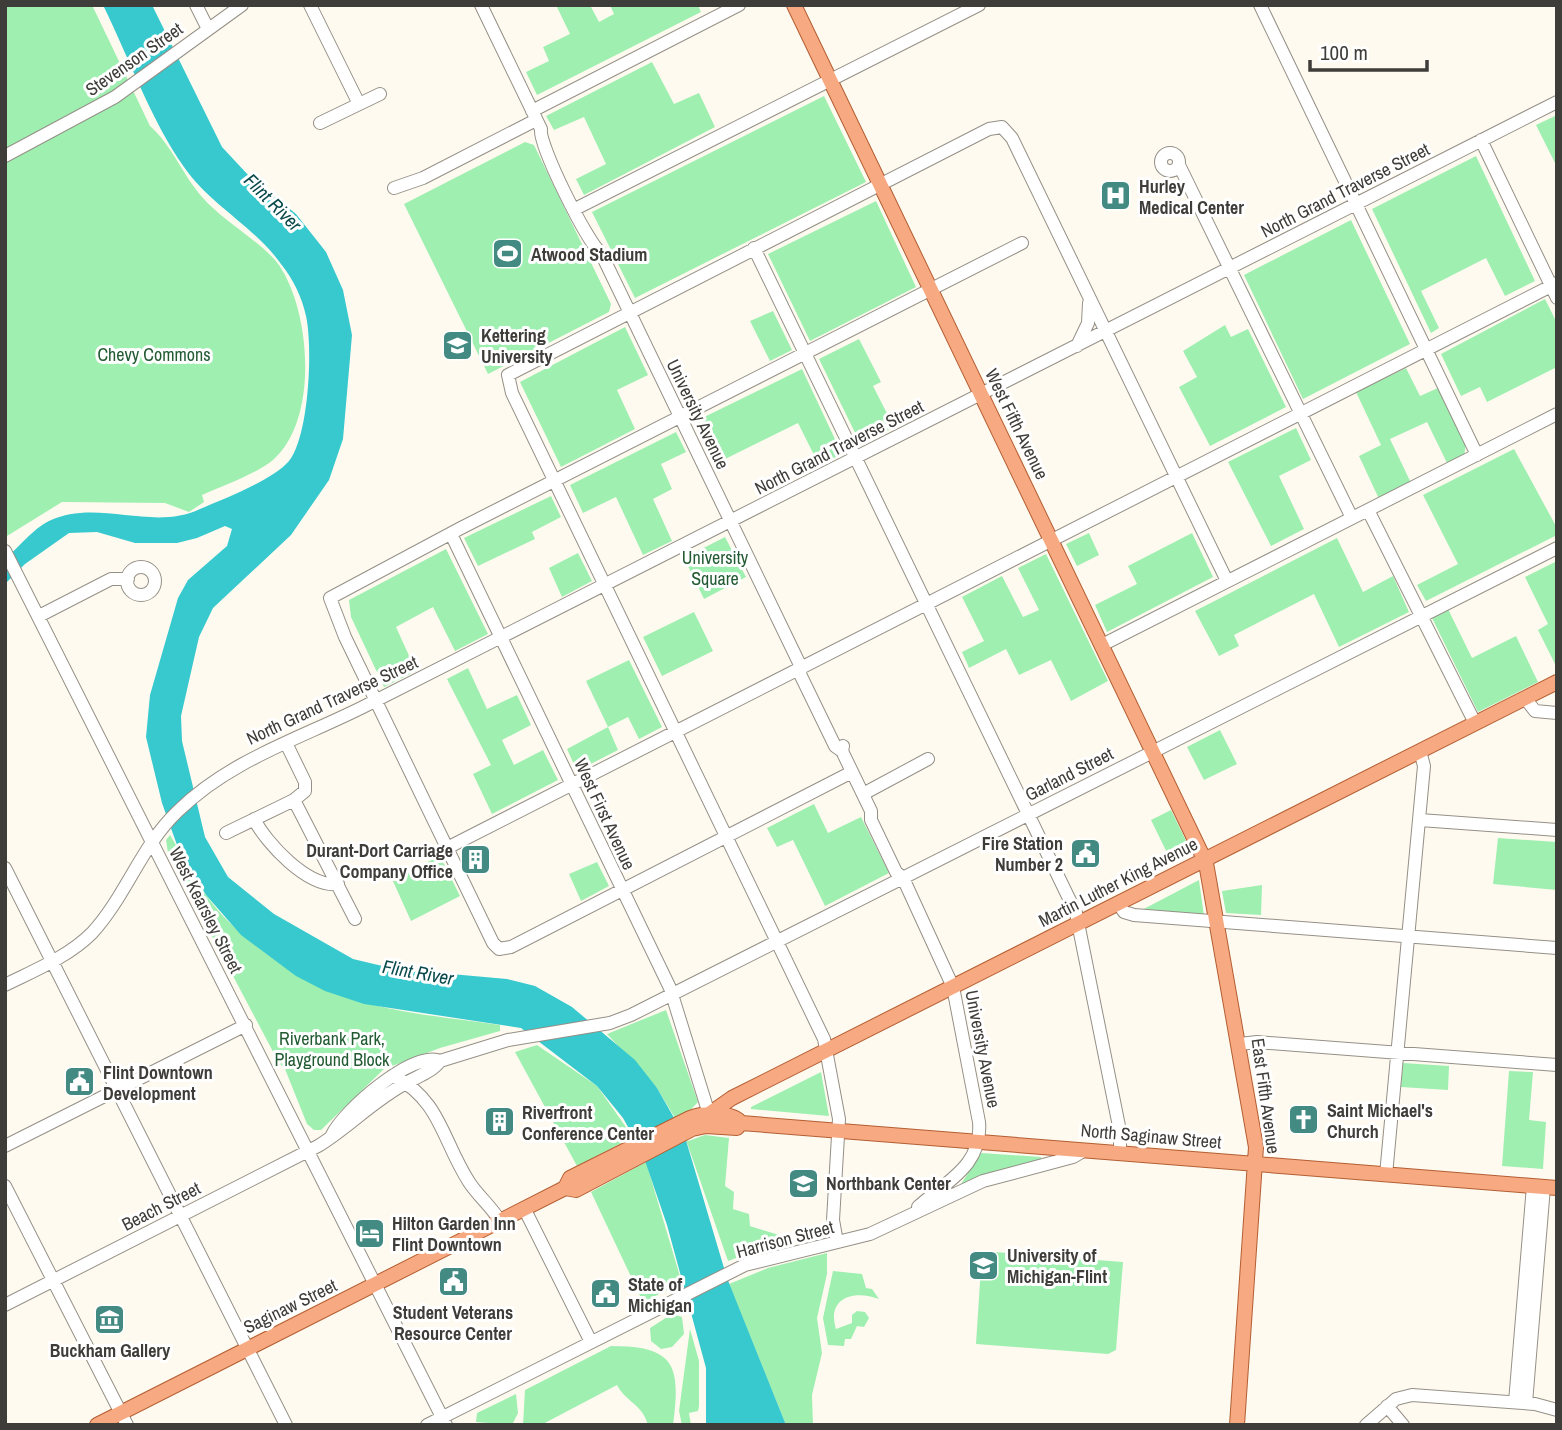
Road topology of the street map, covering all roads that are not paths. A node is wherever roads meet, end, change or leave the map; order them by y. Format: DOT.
graph roads {
  1 [pos="196,5"];
  2 [pos="242,5"];
  3 [pos="310,5"];
  4 [pos="739,5"];
  5 [pos="794,5"];
  6 [pos="948,5"];
  7 [pos="979,5"];
  8 [pos="1260,5"];
  9 [pos="485,7"];
  10 [pos="954,18"];
  11 [pos="208,29"];
  12 [pos="829,81"];
  13 [pos="380,94"];
  14 [pos="1557,102"];
  15 [pos="359,104"];
  16 [pos="536,120"];
  17 [pos="320,123"];
  18 [pos="1481,140"];
  19 [pos="5,156"];
  20 [pos="1179,165"];
  21 [pos="879,184"];
  22 [pos="394,188"];
  23 [pos="1357,205"];
  24 [pos="578,207"];
  25 [pos="1022,243"];
  26 [pos="754,248"];
  27 [pos="1231,268"];
  28 [pos="1555,289"];
  29 [pos="930,290"];
  30 [pos="1089,299"];
  31 [pos="629,312"];
  32 [pos="1105,332"];
  33 [pos="1077,346"];
  34 [pos="1426,349"];
  35 [pos="805,354"];
  36 [pos="981,395"];
  37 [pos="1301,413"];
  38 [pos="1557,414"];
  39 [pos="680,417"];
  40 [pos="1476,455"];
  41 [pos="855,458"];
  42 [pos="1175,476"];
  43 [pos="554,480"];
  44 [pos="1368,510"];
  45 [pos="1352,518"];
  46 [pos="731,521"];
  47 [pos="451,534"];
  48 [pos="1051,539"];
  49 [pos="1557,548"];
  50 [pos="5,551"];
  51 [pos="128,579"];
  52 [pos="1227,581"];
  53 [pos="605,585"];
  54 [pos="926,603"];
  55 [pos="1421,616"];
  56 [pos="39,617"];
  57 [pos="501,637"];
  58 [pos="1102,645"];
  59 [pos="801,667"];
  60 [pos="1557,682"];
  61 [pos="1525,698"];
  62 [pos="376,701"];
  63 [pos="1557,713"];
  64 [pos="1475,723"];
  65 [pos="675,731"];
  66 [pos="286,743"];
  67 [pos="1153,751"];
  68 [pos="1420,751"];
  69 [pos="928,759"];
  70 [pos="852,772"];
  71 [pos="571,785"];
  72 [pos="863,794"];
  73 [pos="294,800"];
  74 [pos="1028,814"];
  75 [pos="254,819"];
  76 [pos="1420,820"];
  77 [pos="1557,831"];
  78 [pos="226,833"];
  79 [pos="727,836"];
  80 [pos="151,841"];
  81 [pos="447,848"];
  82 [pos="323,857"];
  83 [pos="1205,860"];
  84 [pos="5,868"];
  85 [pos="307,873"];
  86 [pos="903,878"];
  87 [pos="338,884"];
  88 [pos="621,890"];
  89 [pos="1118,904"];
  90 [pos="355,919"];
  91 [pos="1217,922"];
  92 [pos="1079,923"];
  93 [pos="1410,936"];
  94 [pos="778,942"];
  95 [pos="1557,948"];
  96 [pos="52,962"];
  97 [pos="5,985"];
  98 [pos="953,987"];
  99 [pos="673,995"];
  100 [pos="246,1025"];
  101 [pos="596,1025"];
  102 [pos="1240,1044"];
  103 [pos="828,1050"];
  104 [pos="1399,1052"];
  105 [pos="1557,1065"];
  106 [pos="400,1080"];
  107 [pos="115,1090"];
  108 [pos="709,1120"];
  109 [pos="839,1131"];
  110 [pos="978,1141"];
  111 [pos="5,1146"];
  112 [pos="1085,1150"];
  113 [pos="308,1151"];
  114 [pos="1120,1153"];
  115 [pos="1256,1164"];
  116 [pos="599,1170"];
  117 [pos="1386,1175"];
  118 [pos="5,1186"];
  119 [pos="1544,1187"];
  120 [pos="524,1208"];
  121 [pos="915,1212"];
  122 [pos="180,1217"];
  123 [pos="500,1221"];
  124 [pos="836,1242"];
  125 [pos="54,1281"];
  126 [pos="375,1285"];
  127 [pos="5,1305"];
  128 [pos="590,1342"];
  129 [pos="247,1349"];
  130 [pos="1521,1403"];
  131 [pos="1387,1406"];
  132 [pos="1557,1410"];
  133 [pos="124,1419"];
  134 [pos="444,1421"];
  135 [pos="97,1425"];
  136 [pos="286,1425"];
  137 [pos="427,1425"];
  138 [pos="1237,1425"];
  139 [pos="1366,1425"];
  140 [pos="1403,1425"];
  1 -- 11 [label="street"];
  2 -- 11 [label="street, Stevenson Street"];
  3 -- 15 [label="street"];
  4 -- 16 [label="street"];
  5 -- 12 [label="main road, West Fifth Avenue"];
  6 -- 10 [label="street"];
  7 -- 10 [label="street"];
  8 -- 23 [label="street"];
  9 -- 16 [label="street, University Avenue"];
  10 -- 12 [label="street"];
  11 -- 19 [label="street, Stevenson Street"];
  12 -- 21 [label="main road, West Fifth Avenue"];
  12 -- 24 [label="street"];
  13 -- 15 [label="street"];
  14 -- 18 [label="street, North Grand Traverse Street"];
  15 -- 17 [label="street"];
  16 -- 22 [label="street"];
  16 -- 24 [label="street, University Avenue"];
  18 -- 23 [label="street, North Grand Traverse Street"];
  18 -- 28 [label="street"];
  20 -- 27 [label="street"];
  21 -- 26 [label="street"];
  21 -- 29 [label="main road, West Fifth Avenue"];
  21 -- 30 [label="street"];
  23 -- 27 [label="street, North Grand Traverse Street"];
  23 -- 34 [label="street"];
  24 -- 31 [label="street, University Avenue"];
  25 -- 29 [label="street"];
  26 -- 31 [label="street"];
  26 -- 35 [label="street"];
  27 -- 32 [label="street, North Grand Traverse Street"];
  27 -- 37 [label="street"];
  28 -- 34 [label="street"];
  29 -- 35 [label="street"];
  29 -- 36 [label="main road, West Fifth Avenue"];
  30 -- 32 [label="street"];
  30 -- 33 [label="street"];
  31 -- 39 [label="street, University Avenue"];
  31 -- 43 [label="street"];
  32 -- 33 [label="street, North Grand Traverse Street"];
  32 -- 42 [label="street"];
  33 -- 36 [label="street, North Grand Traverse Street"];
  34 -- 37 [label="street"];
  34 -- 40 [label="street"];
  35 -- 39 [label="street"];
  35 -- 41 [label="street"];
  36 -- 41 [label="street, North Grand Traverse Street"];
  36 -- 48 [label="main road, West Fifth Avenue"];
  37 -- 42 [label="street"];
  37 -- 45 [label="street"];
  38 -- 40 [label="street"];
  39 -- 43 [label="street"];
  39 -- 46 [label="street, University Avenue"];
  40 -- 44 [label="street"];
  41 -- 46 [label="street, North Grand Traverse Street"];
  41 -- 54 [label="street"];
  42 -- 48 [label="street"];
  42 -- 52 [label="street"];
  43 -- 47 [label="street"];
  43 -- 53 [label="street"];
  44 -- 45 [label="street"];
  44 -- 55 [label="street"];
  45 -- 52 [label="street"];
  46 -- 53 [label="street, North Grand Traverse Street"];
  46 -- 59 [label="street, University Avenue"];
  47 -- 57 [label="street, West First Avenue"];
  47 -- 62 [label="street"];
  48 -- 54 [label="street"];
  48 -- 58 [label="main road, West Fifth Avenue"];
  49 -- 55 [label="street, Garland Street"];
  50 -- 56 [label="street, West Kearsley Street"];
  51 -- 56 [label="street"];
  52 -- 58 [label="street"];
  53 -- 57 [label="street, North Grand Traverse Street"];
  53 -- 65 [label="street"];
  54 -- 59 [label="street"];
  54 -- 74 [label="street"];
  55 -- 64 [label="street"];
  55 -- 67 [label="street, Garland Street"];
  56 -- 80 [label="street, West Kearsley Street"];
  57 -- 62 [label="street, North Grand Traverse Street"];
  57 -- 71 [label="street, West First Avenue"];
  58 -- 67 [label="main road, West Fifth Avenue"];
  59 -- 65 [label="street"];
  59 -- 70 [label="street, University Avenue"];
  60 -- 61 [label="main road, Martin Luther King Avenue"];
  61 -- 63 [label="street"];
  61 -- 64 [label="main road, Martin Luther King Avenue"];
  62 -- 66 [label="street, North Grand Traverse Street"];
  62 -- 81 [label="street"];
  64 -- 68 [label="main road, Martin Luther King Avenue"];
  65 -- 71 [label="street"];
  65 -- 79 [label="street"];
  66 -- 73 [label="street"];
  66 -- 80 [label="street, North Grand Traverse Street"];
  67 -- 74 [label="street, Garland Street"];
  67 -- 83 [label="main road, West Fifth Avenue"];
  68 -- 76 [label="street"];
  68 -- 83 [label="main road, Martin Luther King Avenue"];
  69 -- 72 [label="street"];
  70 -- 72 [label="street, University Avenue"];
  70 -- 79 [label="street"];
  71 -- 81 [label="street"];
  71 -- 88 [label="street, West First Avenue"];
  72 -- 86 [label="street, University Avenue"];
  73 -- 75 [label="street"];
  73 -- 82 [label="street"];
  74 -- 86 [label="street, Garland Street"];
  74 -- 92 [label="street"];
  75 -- 78 [label="street"];
  75 -- 85 [label="street"];
  76 -- 77 [label="street"];
  76 -- 93 [label="street"];
  79 -- 88 [label="street"];
  79 -- 94 [label="street"];
  80 -- 96 [label="street, North Grand Traverse Street"];
  80 -- 100 [label="street, West Kearsley Street"];
  81 -- 88 [label="street"];
  82 -- 85 [label="street"];
  82 -- 87 [label="street"];
  83 -- 89 [label="main road, Martin Luther King Avenue"];
  83 -- 91 [label="main road, East Fifth Avenue"];
  84 -- 96 [label="street"];
  85 -- 87 [label="street"];
  86 -- 94 [label="street, Garland Street"];
  86 -- 98 [label="street, University Avenue"];
  87 -- 90 [label="street"];
  88 -- 99 [label="street, West First Avenue"];
  89 -- 91 [label="street"];
  89 -- 92 [label="main road, Martin Luther King Avenue"];
  91 -- 93 [label="street"];
  91 -- 102 [label="main road, East Fifth Avenue"];
  92 -- 98 [label="main road, Martin Luther King Avenue"];
  92 -- 114 [label="street"];
  93 -- 95 [label="street"];
  93 -- 104 [label="street"];
  94 -- 99 [label="street, Garland Street"];
  94 -- 103 [label="street"];
  96 -- 97 [label="street, North Grand Traverse Street"];
  96 -- 107 [label="street"];
  98 -- 103 [label="main road, Martin Luther King Avenue"];
  98 -- 110 [label="street, University Avenue"];
  99 -- 101 [label="street, Garland Street"];
  99 -- 108 [label="street, West First Avenue"];
  100 -- 107 [label="street"];
  100 -- 113 [label="street, West Kearsley Street"];
  101 -- 106 [label="street, Beach Street"];
  102 -- 104 [label="street"];
  102 -- 115 [label="main road, East Fifth Avenue"];
  103 -- 108 [label="main road, Martin Luther King Avenue"];
  103 -- 109 [label="street"];
  104 -- 105 [label="street"];
  104 -- 117 [label="street"];
  106 -- 113 [label="street, Beach Street"];
  106 -- 123 [label="street"];
  107 -- 111 [label="street"];
  107 -- 122 [label="street"];
  108 -- 109 [label="main road, North Saginaw Street"];
  108 -- 116 [label="main road, Martin Luther King Avenue"];
  109 -- 110 [label="main road, North Saginaw Street"];
  109 -- 124 [label="street"];
  110 -- 112 [label="main road, North Saginaw Street"];
  110 -- 121 [label="street"];
  112 -- 114 [label="main road, North Saginaw Street"];
  112 -- 121 [label="street, Harrison Street"];
  113 -- 122 [label="street, Beach Street"];
  113 -- 126 [label="street, West Kearsley Street"];
  114 -- 115 [label="main road, North Saginaw Street"];
  115 -- 117 [label="main road, North Saginaw Street"];
  115 -- 138 [label="main road, East Fifth Avenue"];
  116 -- 120 [label="main road, Saginaw Street"];
  117 -- 119 [label="main road, North Saginaw Street"];
  118 -- 125 [label="street"];
  119 -- 130 [label="street"];
  120 -- 123 [label="main road, Saginaw Street"];
  120 -- 128 [label="street"];
  121 -- 124 [label="street, Harrison Street"];
  122 -- 125 [label="street, Beach Street"];
  122 -- 129 [label="street"];
  123 -- 126 [label="main road, Saginaw Street"];
  124 -- 128 [label="street, Harrison Street"];
  125 -- 127 [label="street, Beach Street"];
  125 -- 133 [label="street"];
  126 -- 129 [label="main road, Saginaw Street"];
  126 -- 134 [label="street, West Kearsley Street"];
  128 -- 134 [label="street, Harrison Street"];
  129 -- 133 [label="main road, Saginaw Street"];
  129 -- 136 [label="street"];
  130 -- 131 [label="street"];
  130 -- 132 [label="street"];
  131 -- 139 [label="street"];
  131 -- 140 [label="street"];
  133 -- 135 [label="main road, Saginaw Street"];
  134 -- 137 [label="street, Harrison Street"];
}
